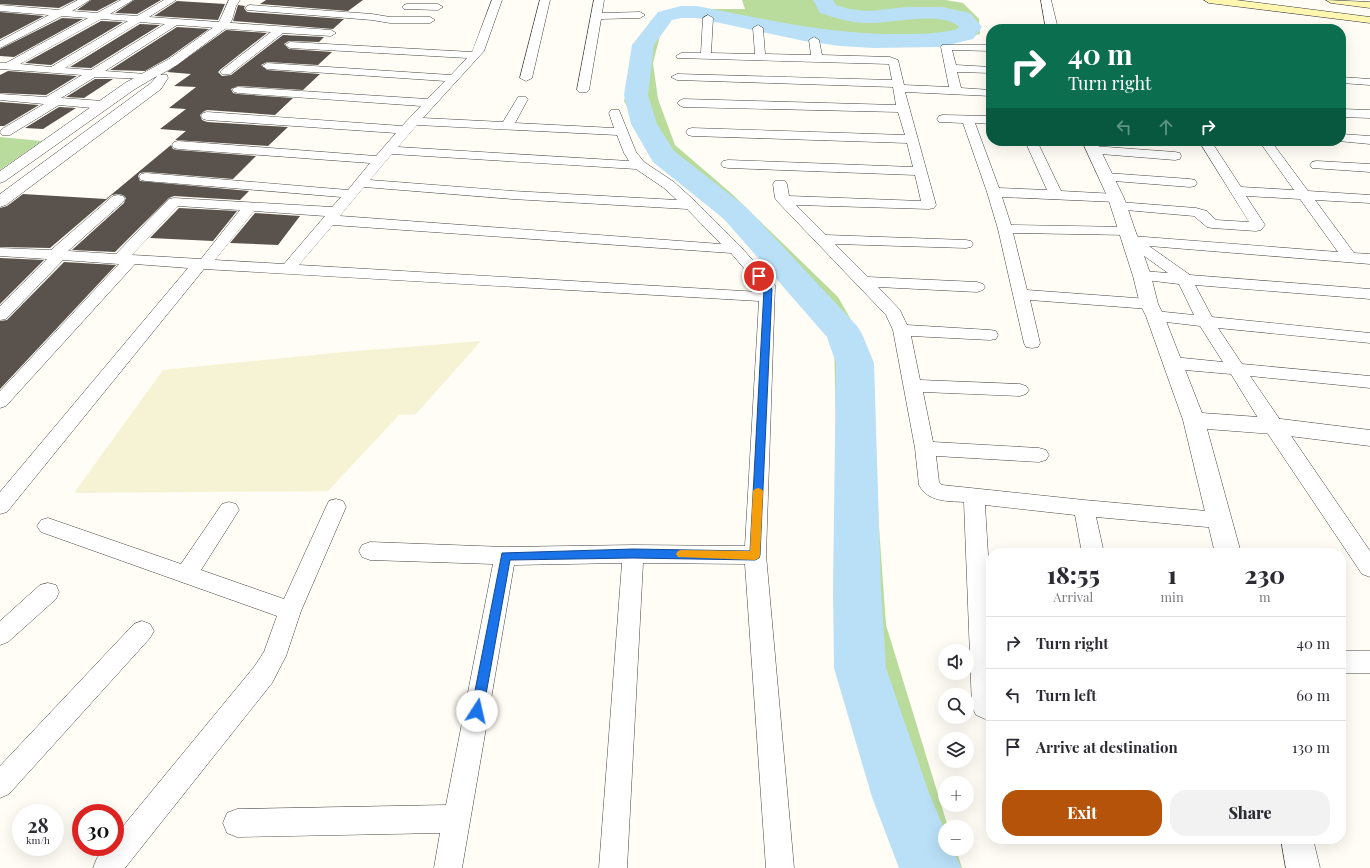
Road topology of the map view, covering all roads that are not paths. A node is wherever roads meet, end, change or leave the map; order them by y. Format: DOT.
graph roads {
  1 [pos="41,0"];
  2 [pos="85,0"];
  3 [pos="128,0"];
  4 [pos="171,0"];
  5 [pos="263,0"];
  6 [pos="497,0"];
  7 [pos="544,0"];
  8 [pos="599,0"];
  9 [pos="1046,0"];
  10 [pos="1209,0"];
  11 [pos="1236,0"];
  12 [pos="1331,0"];
  13 [pos="230,1"];
  14 [pos="440,4"];
  15 [pos="1370,5"];
  16 [pos="396,7"];
  17 [pos="0,8"];
  18 [pos="250,8"];
  19 [pos="21,10"];
  20 [pos="60,14"];
  21 [pos="352,15"];
  22 [pos="96,16"];
  23 [pos="597,16"];
  24 [pos="640,16"];
  25 [pos="7,17"];
  26 [pos="1370,17"];
  27 [pos="708,18"];
  28 [pos="138,20"];
  29 [pos="430,20"];
  30 [pos="1370,20"];
  31 [pos="176,22"];
  32 [pos="223,24"];
  33 [pos="1051,24"];
  34 [pos="758,28"];
  35 [pos="280,30"];
  36 [pos="424,32"];
  37 [pos="331,34"];
  38 [pos="814,40"];
  39 [pos="0,45"];
  40 [pos="290,45"];
  41 [pos="316,47"];
  42 [pos="986,48"];
  43 [pos="475,55"];
  44 [pos="681,56"];
  45 [pos="706,56"];
  46 [pos="760,56"];
  47 [pos="817,58"];
  48 [pos="173,62"];
  49 [pos="267,66"];
  50 [pos="4,67"];
  51 [pos="950,68"];
  52 [pos="53,70"];
  53 [pos="986,70"];
  54 [pos="226,72"];
  55 [pos="92,73"];
  56 [pos="146,77"];
  57 [pos="677,77"];
  58 [pos="453,78"];
  59 [pos="526,78"];
  60 [pos="1346,80"];
  61 [pos="1370,82"];
  62 [pos="898,86"];
  63 [pos="238,90"];
  64 [pos="583,90"];
  65 [pos="956,92"];
  66 [pos="986,93"];
  67 [pos="0,97"];
  68 [pos="16,98"];
  69 [pos="522,99"];
  70 [pos="52,101"];
  71 [pos="430,103"];
  72 [pos="683,103"];
  73 [pos="103,105"];
  74 [pos="0,108"];
  75 [pos="903,109"];
  76 [pos="616,113"];
  77 [pos="1346,113"];
  78 [pos="1370,114"];
  79 [pos="207,116"];
  80 [pos="943,119"];
  81 [pos="968,120"];
  82 [pos="986,120"];
  83 [pos="410,126"];
  84 [pos="506,127"];
  85 [pos="6,132"];
  86 [pos="623,132"];
  87 [pos="692,132"];
  88 [pos="1346,138"];
  89 [pos="912,139"];
  90 [pos="1370,140"];
  91 [pos="178,145"];
  92 [pos="1033,146"];
  93 [pos="1091,146"];
  94 [pos="1208,146"];
  95 [pos="1269,146"];
  96 [pos="385,155"];
  97 [pos="1175,156"];
  98 [pos="728,164"];
  99 [pos="639,165"];
  100 [pos="1317,165"];
  101 [pos="1370,168"];
  102 [pos="920,171"];
  103 [pos="146,177"];
  104 [pos="1106,177"];
  105 [pos="0,178"];
  106 [pos="362,183"];
  107 [pos="1190,183"];
  108 [pos="1237,191"];
  109 [pos="994,192"];
  110 [pos="352,194"];
  111 [pos="1056,195"];
  112 [pos="1305,195"];
  113 [pos="118,199"];
  114 [pos="1370,199"];
  115 [pos="0,202"];
  116 [pos="1118,202"];
  117 [pos="691,205"];
  118 [pos="251,206"];
  119 [pos="334,216"];
  120 [pos="1005,229"];
  121 [pos="1129,235"];
  122 [pos="822,239"];
  123 [pos="966,244"];
  124 [pos="735,249"];
  125 [pos="0,252"];
  126 [pos="58,255"];
  127 [pos="1348,257"];
  128 [pos="1370,258"];
  129 [pos="126,259"];
  130 [pos="203,263"];
  131 [pos="288,269"];
  132 [pos="1142,276"];
  133 [pos="1184,278"];
  134 [pos="864,282"];
  135 [pos="977,287"];
  136 [pos="1020,294"];
  137 [pos="1370,294"];
  138 [pos="767,297"];
  139 [pos="1152,310"];
  140 [pos="0,315"];
  141 [pos="1206,322"];
  142 [pos="901,330"];
  143 [pos="990,335"];
  144 [pos="1370,338"];
  145 [pos="1032,344"];
  146 [pos="1173,363"];
  147 [pos="1236,369"];
  148 [pos="1370,382"];
  149 [pos="912,386"];
  150 [pos="1020,390"];
  151 [pos="0,402"];
  152 [pos="1194,420"];
  153 [pos="1273,426"];
  154 [pos="1370,438"];
  155 [pos="925,448"];
  156 [pos="1039,455"];
  157 [pos="974,495"];
  158 [pos="0,506"];
  159 [pos="336,507"];
  160 [pos="1084,508"];
  161 [pos="230,510"];
  162 [pos="1218,520"];
  163 [pos="48,526"];
  164 [pos="1092,548"];
  165 [pos="1226,548"];
  166 [pos="370,551"];
  167 [pos="633,554"];
  168 [pos="755,555"];
  169 [pos="505,556"];
  170 [pos="1370,568"];
  171 [pos="186,575"];
  172 [pos="48,592"];
  173 [pos="290,611"];
  174 [pos="142,631"];
  175 [pos="0,635"];
  176 [pos="1346,662"];
  177 [pos="1370,662"];
  178 [pos="986,707"];
  179 [pos="0,785"];
  180 [pos="458,819"];
  181 [pos="236,823"];
  182 [pos="1298,844"];
  183 [pos="108,868"];
  184 [pos="448,868"];
  185 [pos="614,868"];
  186 [pos="780,868"];
  187 [pos="1303,868"];
  1 -- 19 [label="street"];
  2 -- 20 [label="street"];
  3 -- 22 [label="street"];
  4 -- 28 [label="street"];
  5 -- 18 [label="street"];
  6 -- 43 [label="street"];
  7 -- 59 [label="street"];
  8 -- 23 [label="street"];
  9 -- 33 [label="street"];
  10 -- 30 [label="main road"];
  11 -- 26 [label="main road"];
  12 -- 15 [label="main road"];
  13 -- 32 [label="street"];
  14 -- 16 [label="street"];
  14 -- 29 [label="street"];
  17 -- 19 [label="street"];
  18 -- 21 [label="street"];
  18 -- 32 [label="street"];
  19 -- 20 [label="street"];
  19 -- 25 [label="street"];
  20 -- 22 [label="street"];
  20 -- 39 [label="street"];
  21 -- 29 [label="street"];
  21 -- 37 [label="street"];
  22 -- 28 [label="street"];
  22 -- 50 [label="street"];
  23 -- 24 [label="street"];
  23 -- 64 [label="street"];
  27 -- 45 [label="street"];
  28 -- 31 [label="street"];
  28 -- 52 [label="street"];
  29 -- 36 [label="street"];
  31 -- 32 [label="street"];
  31 -- 55 [label="street"];
  32 -- 35 [label="street"];
  32 -- 48 [label="street"];
  34 -- 46 [label="street"];
  35 -- 37 [label="street"];
  35 -- 54 [label="street"];
  37 -- 41 [label="street"];
  38 -- 47 [label="street"];
  40 -- 41 [label="street"];
  41 -- 43 [label="street"];
  42 -- 51 [label="street"];
  43 -- 58 [label="street"];
  44 -- 45 [label="street"];
  45 -- 46 [label="street"];
  46 -- 47 [label="street"];
  47 -- 62 [label="street"];
  48 -- 56 [label="street"];
  48 -- 115 [label="street"];
  49 -- 58 [label="street"];
  50 -- 52 [label="street"];
  51 -- 53 [label="street"];
  51 -- 65 [label="street"];
  52 -- 55 [label="street"];
  55 -- 56 [label="street"];
  55 -- 70 [label="street"];
  56 -- 73 [label="street"];
  57 -- 62 [label="street"];
  58 -- 71 [label="street"];
  60 -- 61 [label="street"];
  62 -- 65 [label="street"];
  62 -- 75 [label="street"];
  63 -- 71 [label="street"];
  65 -- 66 [label="street"];
  67 -- 68 [label="street"];
  68 -- 70 [label="street"];
  68 -- 74 [label="street"];
  69 -- 84 [label="street"];
  70 -- 73 [label="street"];
  70 -- 85 [label="street"];
  71 -- 83 [label="street"];
  72 -- 75 [label="street"];
  73 -- 105 [label="street"];
  75 -- 89 [label="street"];
  76 -- 86 [label="street"];
  77 -- 78 [label="street"];
  79 -- 83 [label="street"];
  80 -- 81 [label="street"];
  81 -- 82 [label="street"];
  81 -- 109 [label="street"];
  83 -- 84 [label="street"];
  83 -- 96 [label="street"];
  84 -- 86 [label="street"];
  86 -- 99 [label="street"];
  87 -- 89 [label="street"];
  88 -- 90 [label="street"];
  89 -- 102 [label="street"];
  91 -- 96 [label="street"];
  92 -- 111 [label="street"];
  93 -- 97 [label="street"];
  93 -- 104 [label="street"];
  94 -- 108 [label="street"];
  95 -- 112 [label="street"];
  96 -- 99 [label="street"];
  96 -- 106 [label="street"];
  98 -- 102 [label="street"];
  99 -- 117 [label="street"];
  100 -- 101 [label="street"];
  102 -- 122 [label="street"];
  103 -- 110 [label="street"];
  104 -- 107 [label="street"];
  104 -- 116 [label="street"];
  106 -- 110 [label="street"];
  106 -- 117 [label="street"];
  108 -- 112 [label="street"];
  108 -- 116 [label="street"];
  109 -- 111 [label="street"];
  109 -- 120 [label="street"];
  110 -- 119 [label="street"];
  111 -- 116 [label="street"];
  112 -- 114 [label="street"];
  112 -- 127 [label="street"];
  113 -- 126 [label="street"];
  116 -- 121 [label="street"];
  117 -- 124 [label="street"];
  118 -- 119 [label="street"];
  118 -- 129 [label="street"];
  118 -- 130 [label="street"];
  119 -- 124 [label="street"];
  119 -- 131 [label="street"];
  120 -- 121 [label="street"];
  120 -- 136 [label="street"];
  121 -- 127 [label="street"];
  121 -- 132 [label="street"];
  121 -- 133 [label="street"];
  122 -- 123 [label="street"];
  122 -- 134 [label="street"];
  124 -- 138 [label="street"];
  125 -- 126 [label="street"];
  126 -- 129 [label="street"];
  126 -- 140 [label="street"];
  127 -- 128 [label="street"];
  129 -- 130 [label="street"];
  129 -- 151 [label="street"];
  130 -- 131 [label="street"];
  130 -- 158 [label="street"];
  131 -- 138 [label="street"];
  132 -- 133 [label="street"];
  132 -- 139 [label="street"];
  133 -- 137 [label="street"];
  133 -- 141 [label="street"];
  134 -- 135 [label="street"];
  134 -- 142 [label="street"];
  136 -- 139 [label="street"];
  136 -- 145 [label="street"];
  138 -- 168 [label="street"];
  139 -- 141 [label="street"];
  139 -- 146 [label="street"];
  141 -- 144 [label="street"];
  141 -- 147 [label="street"];
  142 -- 143 [label="street"];
  142 -- 149 [label="street"];
  146 -- 147 [label="street"];
  146 -- 152 [label="street"];
  147 -- 148 [label="street"];
  147 -- 153 [label="street"];
  149 -- 150 [label="street"];
  149 -- 155 [label="street"];
  152 -- 153 [label="street"];
  152 -- 162 [label="street"];
  153 -- 154 [label="street"];
  153 -- 170 [label="street"];
  155 -- 156 [label="street"];
  155 -- 157 [label="street"];
  157 -- 160 [label="street"];
  157 -- 178 [label="street"];
  159 -- 173 [label="street"];
  160 -- 162 [label="street"];
  160 -- 164 [label="street"];
  161 -- 171 [label="street"];
  162 -- 165 [label="street"];
  163 -- 171 [label="street"];
  166 -- 169 [label="street"];
  167 -- 168 [label="street"];
  167 -- 169 [label="street"];
  167 -- 185 [label="street"];
  168 -- 186 [label="street"];
  169 -- 180 [label="street"];
  171 -- 173 [label="street"];
  172 -- 175 [label="street"];
  173 -- 183 [label="street"];
  174 -- 179 [label="street"];
  176 -- 177 [label="street"];
  180 -- 181 [label="street"];
  180 -- 184 [label="street"];
  182 -- 187 [label="street"];
}
